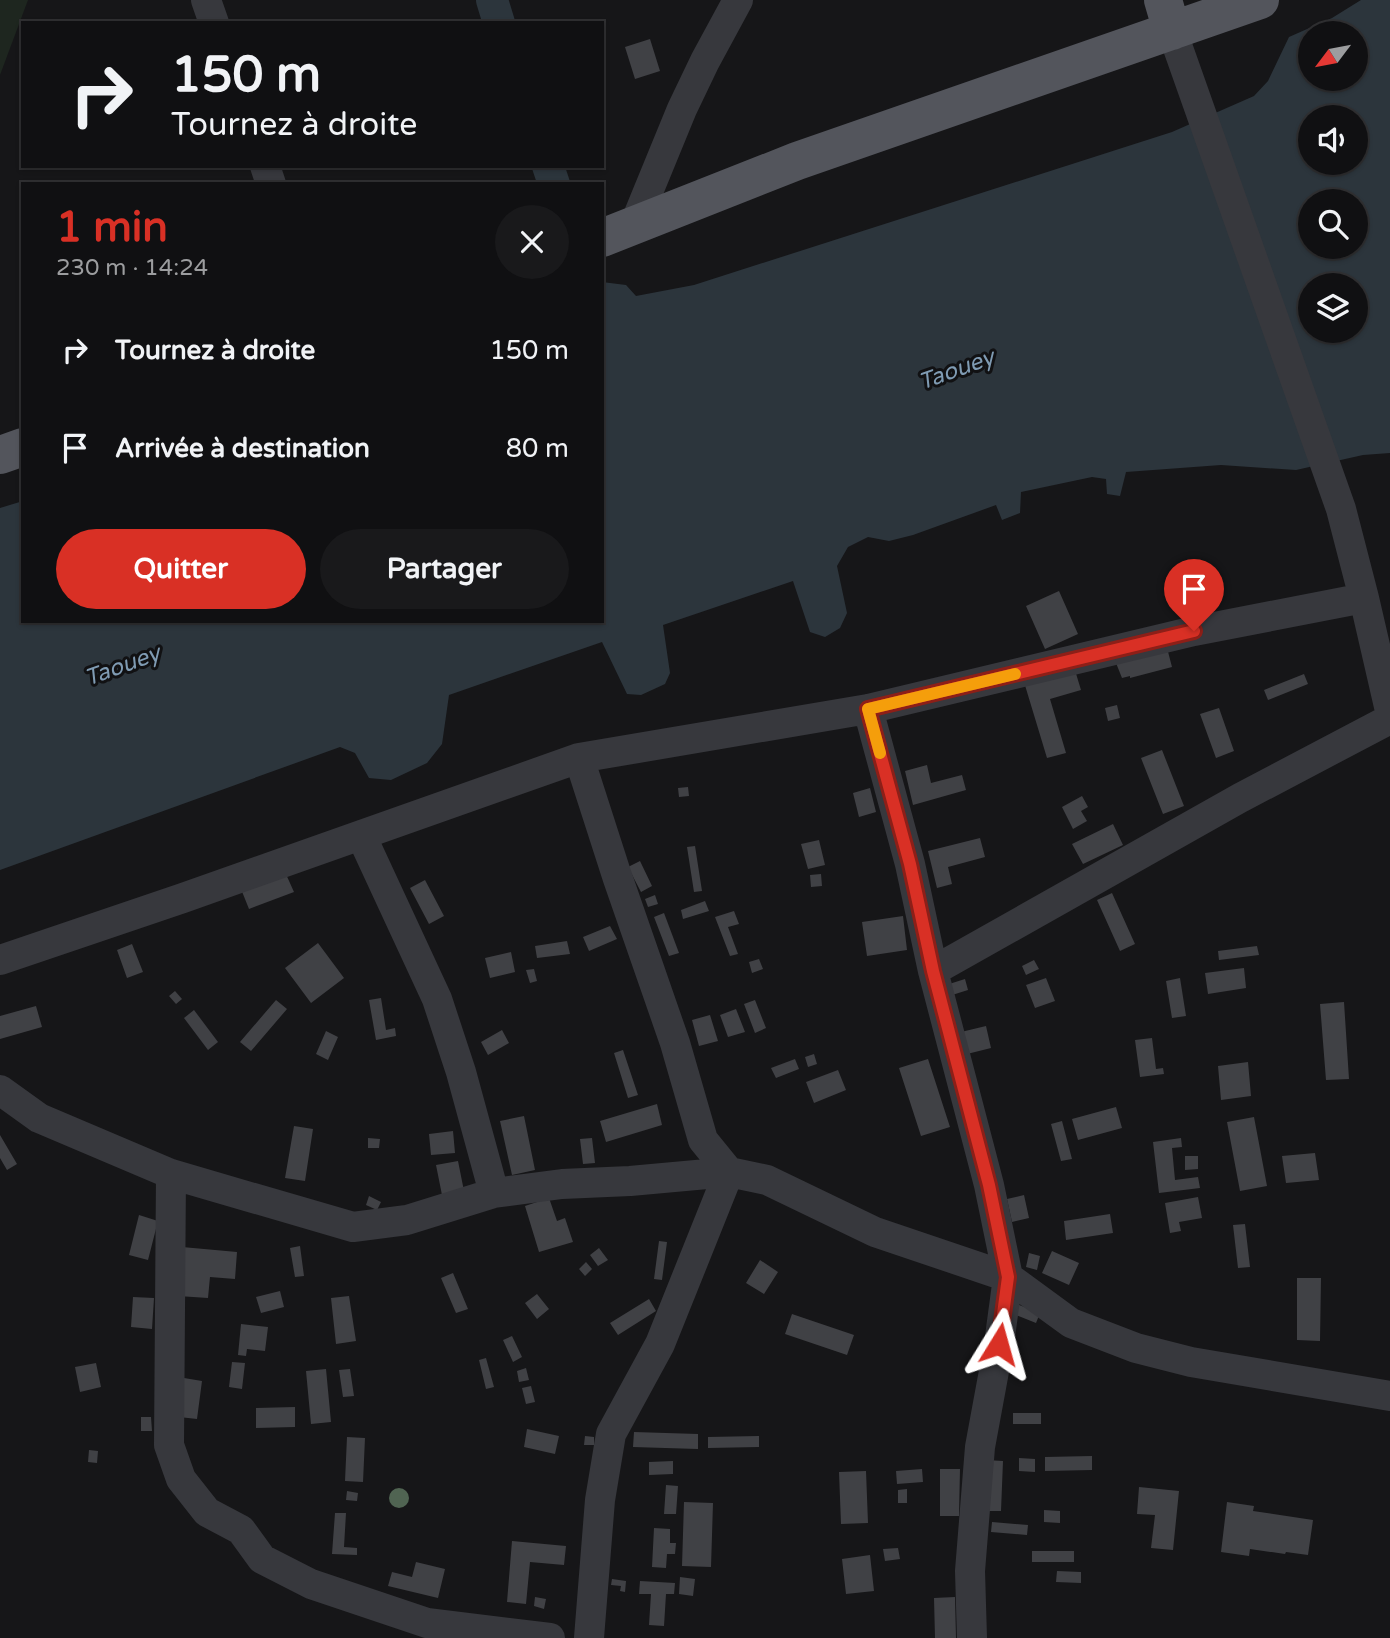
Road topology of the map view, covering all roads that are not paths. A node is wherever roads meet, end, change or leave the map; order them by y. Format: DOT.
graph roads {
  1 [pos="205,0"];
  2 [pos="738,0"];
  3 [pos="1260,0"];
  4 [pos="213,21"];
  5 [pos="1172,30"];
  6 [pos="618,232"];
  7 [pos="21,448"];
  8 [pos="0,455"];
  9 [pos="1364,598"];
  10 [pos="868,709"];
  11 [pos="1390,710"];
  12 [pos="1390,719"];
  13 [pos="579,758"];
  14 [pos="361,835"];
  15 [pos="0,960"];
  16 [pos="933,971"];
  17 [pos="0,1090"];
  18 [pos="729,1172"];
  19 [pos="171,1174"];
  20 [pos="494,1193"];
  21 [pos="1008,1277"];
  22 [pos="1390,1396"];
  23 [pos="550,1638"];
  24 [pos="589,1638"];
  25 [pos="972,1638"];
  1 -- 4 [label="street"];
  2 -- 6 [label="street"];
  3 -- 5 [label="main road"];
  5 -- 6 [label="main road"];
  5 -- 9 [label="street"];
  7 -- 8 [label="main road"];
  9 -- 10 [label="street"];
  9 -- 11 [label="street"];
  10 -- 13 [label="street"];
  10 -- 16 [label="street"];
  12 -- 16 [label="street"];
  13 -- 14 [label="street"];
  13 -- 18 [label="street"];
  14 -- 15 [label="street"];
  14 -- 20 [label="street"];
  16 -- 21 [label="street"];
  17 -- 19 [label="street"];
  18 -- 20 [label="street"];
  18 -- 21 [label="street"];
  18 -- 24 [label="street"];
  19 -- 20 [label="street"];
  19 -- 23 [label="street"];
  21 -- 22 [label="street"];
  21 -- 25 [label="street"];
}
